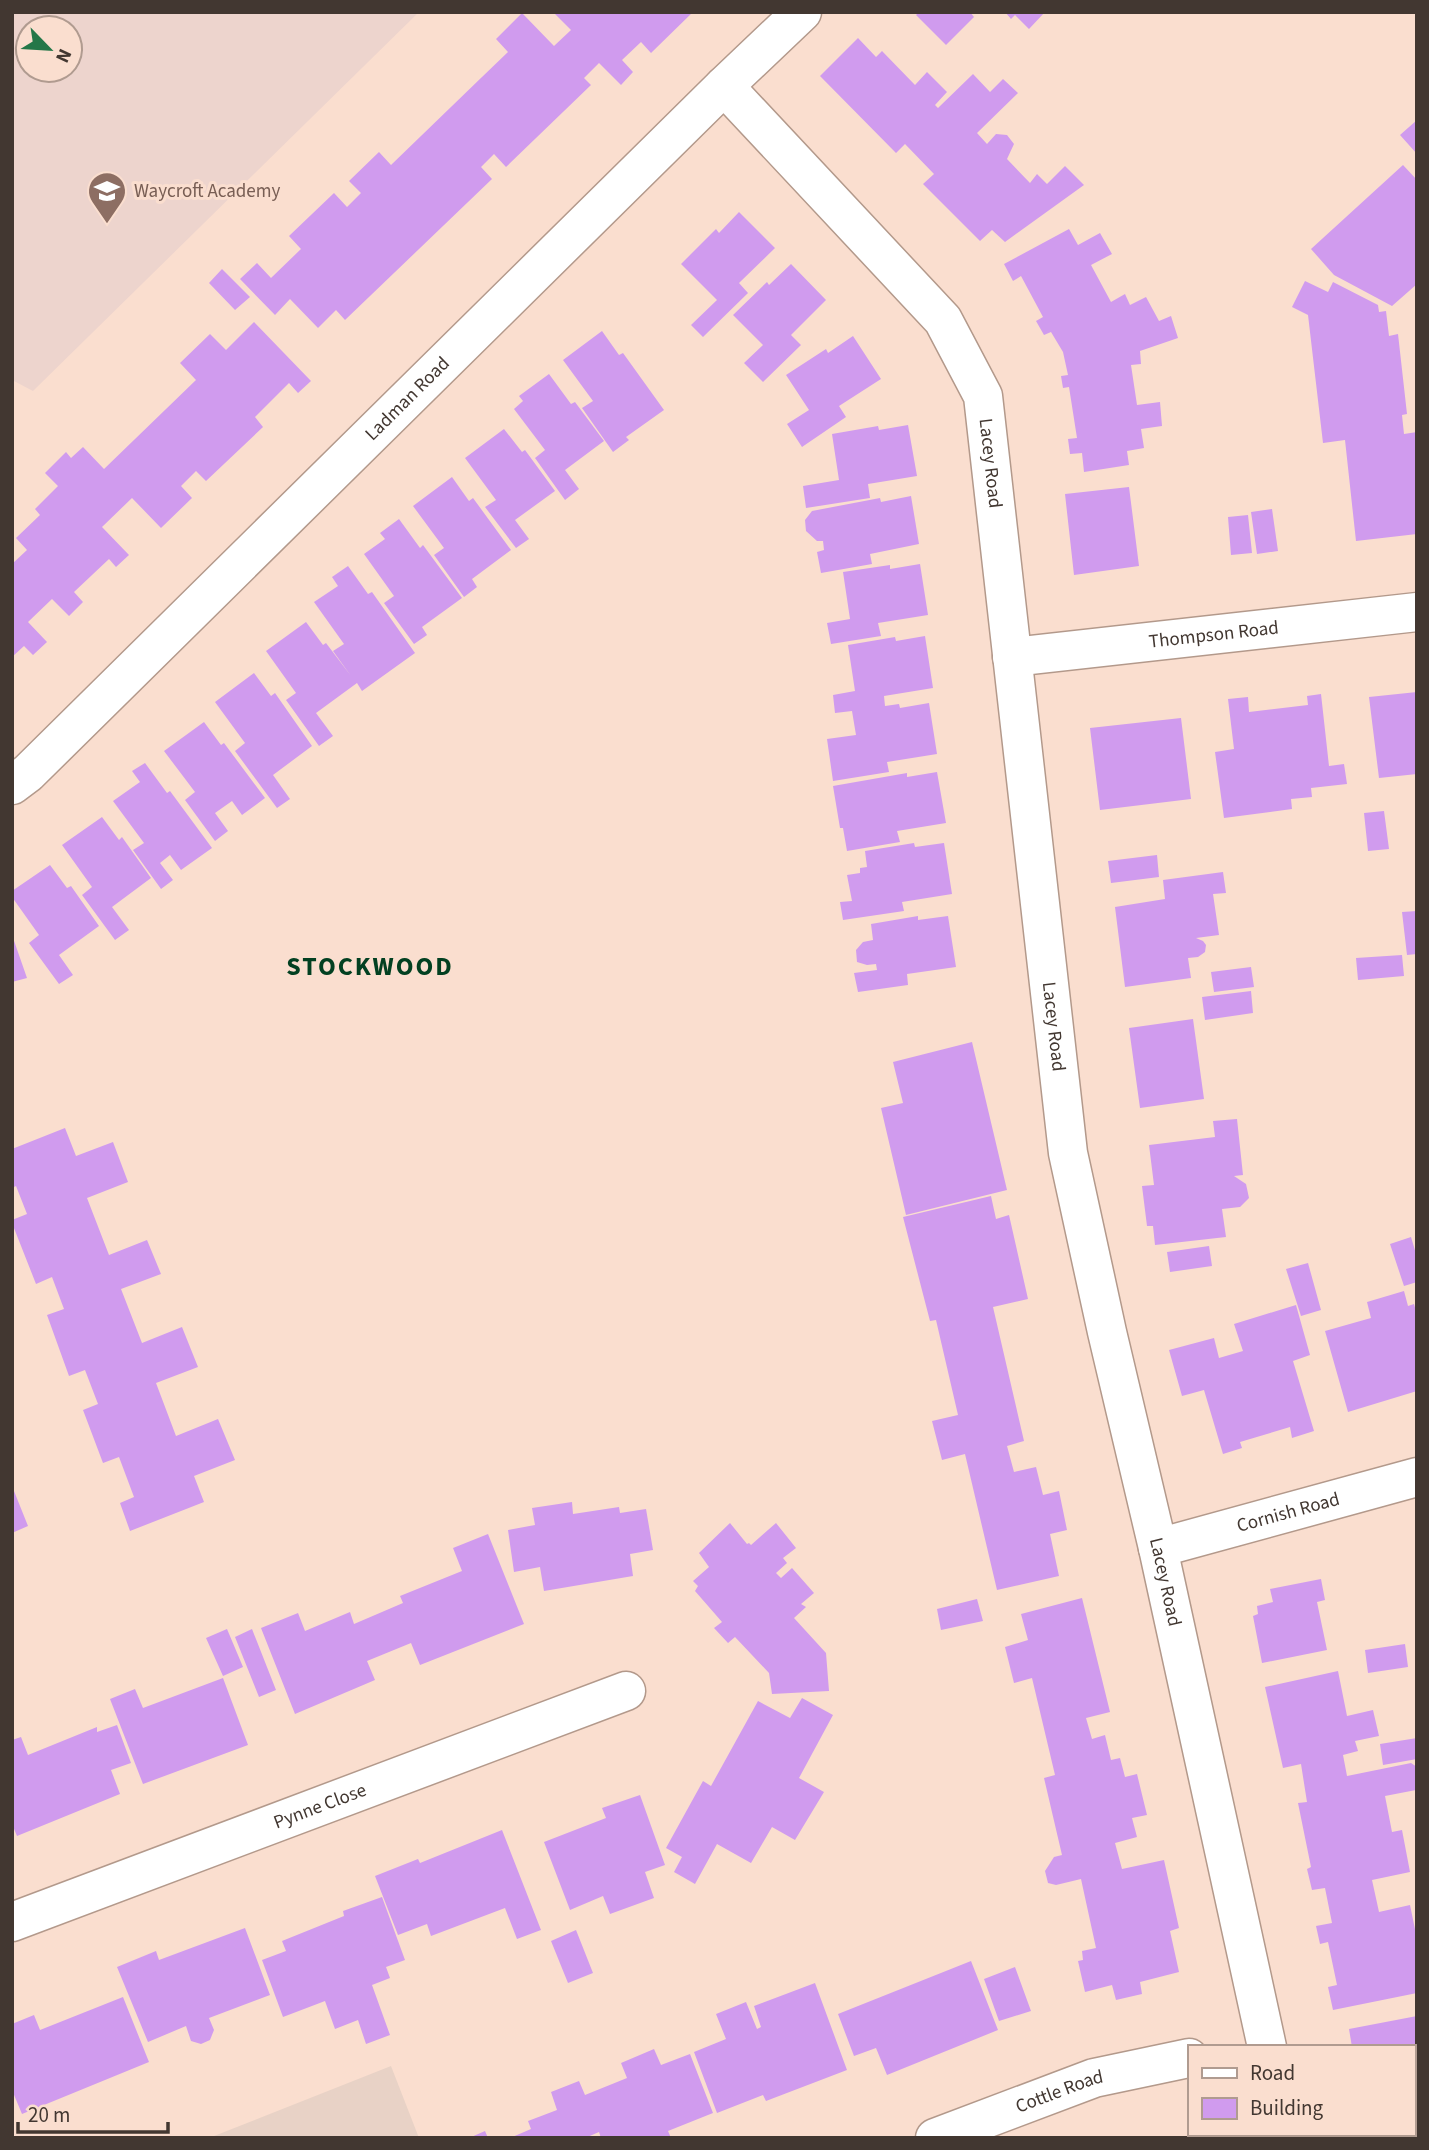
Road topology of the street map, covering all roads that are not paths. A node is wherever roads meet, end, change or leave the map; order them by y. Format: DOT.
graph roads {
  1 [pos="802,12"];
  2 [pos="724,86"];
  3 [pos="1417,612"];
  4 [pos="1012,657"];
  5 [pos="12,785"];
  6 [pos="1417,1477"];
  7 [pos="1158,1548"];
  8 [pos="626,1691"];
  9 [pos="12,1922"];
  10 [pos="1258,2045"];
  11 [pos="1188,2058"];
  12 [pos="935,2138"];
  1 -- 2 [label="street, Ladman Road"];
  2 -- 4 [label="street, Lacey Road"];
  2 -- 5 [label="street, Ladman Road"];
  3 -- 4 [label="street, Thompson Road"];
  4 -- 7 [label="street, Lacey Road"];
  6 -- 7 [label="street, Cornish Road"];
  7 -- 10 [label="street, Lacey Road"];
  8 -- 9 [label="street, Pynne Close"];
  11 -- 12 [label="street, Cottle Road"];
}
